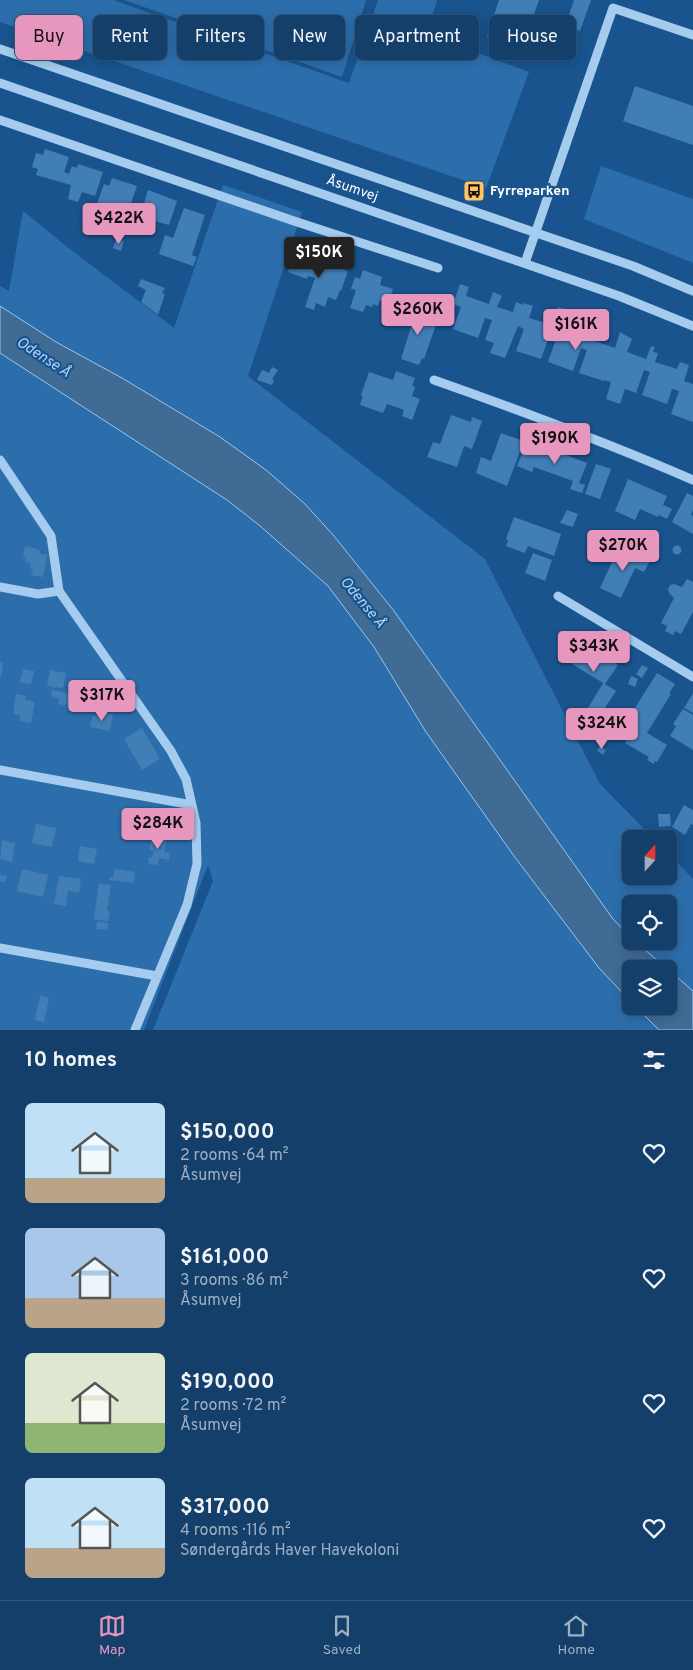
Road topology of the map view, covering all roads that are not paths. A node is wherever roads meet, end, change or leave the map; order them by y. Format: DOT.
graph roads {
  1 [pos="614,4"];
  2 [pos="693,35"];
  3 [pos="0,49"];
  4 [pos="0,83"];
  5 [pos="0,120"];
  6 [pos="536,233"];
  7 [pos="525,263"];
  8 [pos="438,268"];
  9 [pos="693,291"];
  10 [pos="693,326"];
  11 [pos="434,380"];
  12 [pos="0,460"];
  13 [pos="693,480"];
  14 [pos="0,587"];
  15 [pos="59,591"];
  16 [pos="558,596"];
  17 [pos="693,676"];
  18 [pos="0,770"];
  19 [pos="192,805"];
  20 [pos="0,948"];
  21 [pos="157,976"];
  22 [pos="135,1030"];
  1 -- 2 [label="street"];
  1 -- 6 [label="street"];
  3 -- 6 [label="street, Åsumvej"];
  4 -- 7 [label="street, Åsumvej"];
  5 -- 8 [label="street"];
  6 -- 7 [label="street"];
  6 -- 9 [label="street, Åsumvej"];
  7 -- 10 [label="street, Åsumvej"];
  11 -- 13 [label="street"];
  12 -- 15 [label="street"];
  14 -- 15 [label="street"];
  15 -- 19 [label="street"];
  16 -- 17 [label="street"];
  18 -- 19 [label="street"];
  19 -- 21 [label="street"];
  20 -- 21 [label="street"];
  21 -- 22 [label="street"];
}
